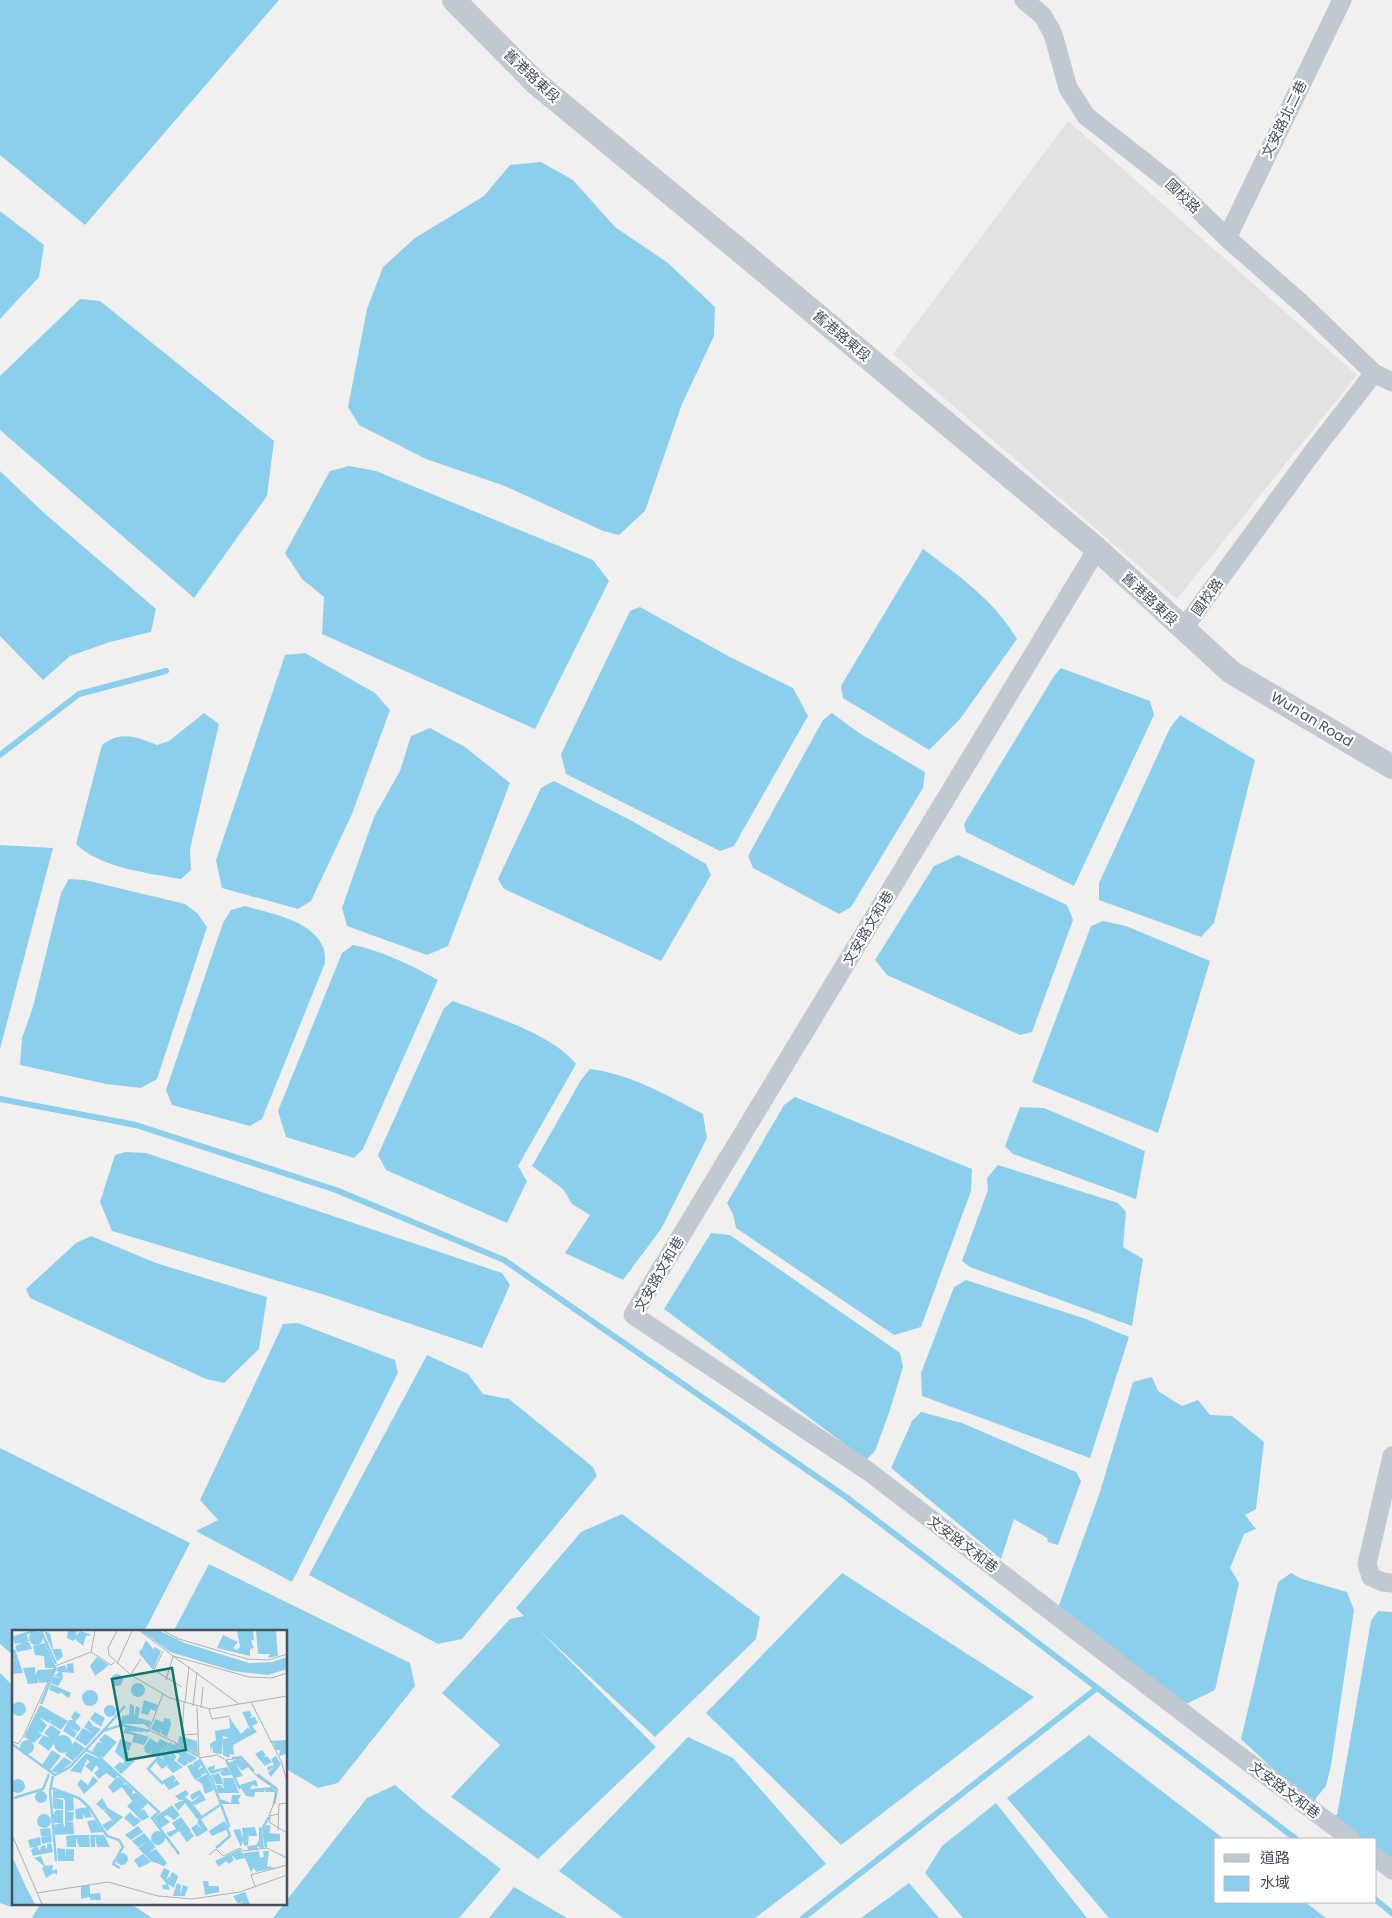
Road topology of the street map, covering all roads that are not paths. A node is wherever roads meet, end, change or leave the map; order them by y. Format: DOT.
graph roads {
  1 [pos="454,0"];
  2 [pos="1024,0"];
  3 [pos="1342,0"];
  4 [pos="1227,238"];
  5 [pos="1374,373"];
  6 [pos="1392,382"];
  7 [pos="1097,549"];
  8 [pos="1183,630"];
  9 [pos="1231,672"];
  10 [pos="1392,767"];
  11 [pos="1392,1456"];
  12 [pos="1392,1583"];
  13 [pos="1351,1838"];
  14 [pos="1377,1858"];
  15 [pos="1392,1870"];
  1 -- 7 [label="street, 舊港路東段"];
  2 -- 4 [label="street, 國校路"];
  3 -- 4 [label="street, 文安路北二巷"];
  4 -- 5 [label="street, 國校路"];
  5 -- 6 [label="street, 國校路"];
  5 -- 8 [label="street, 國校路"];
  7 -- 8 [label="street, 舊港路東段"];
  7 -- 13 [label="street, 文安路文和巷"];
  8 -- 9 [label="street, 舊港路東段"];
  9 -- 10 [label="street, Wun'an Road"];
  11 -- 12 [label="street"];
  14 -- 15 [label="street"];
}
